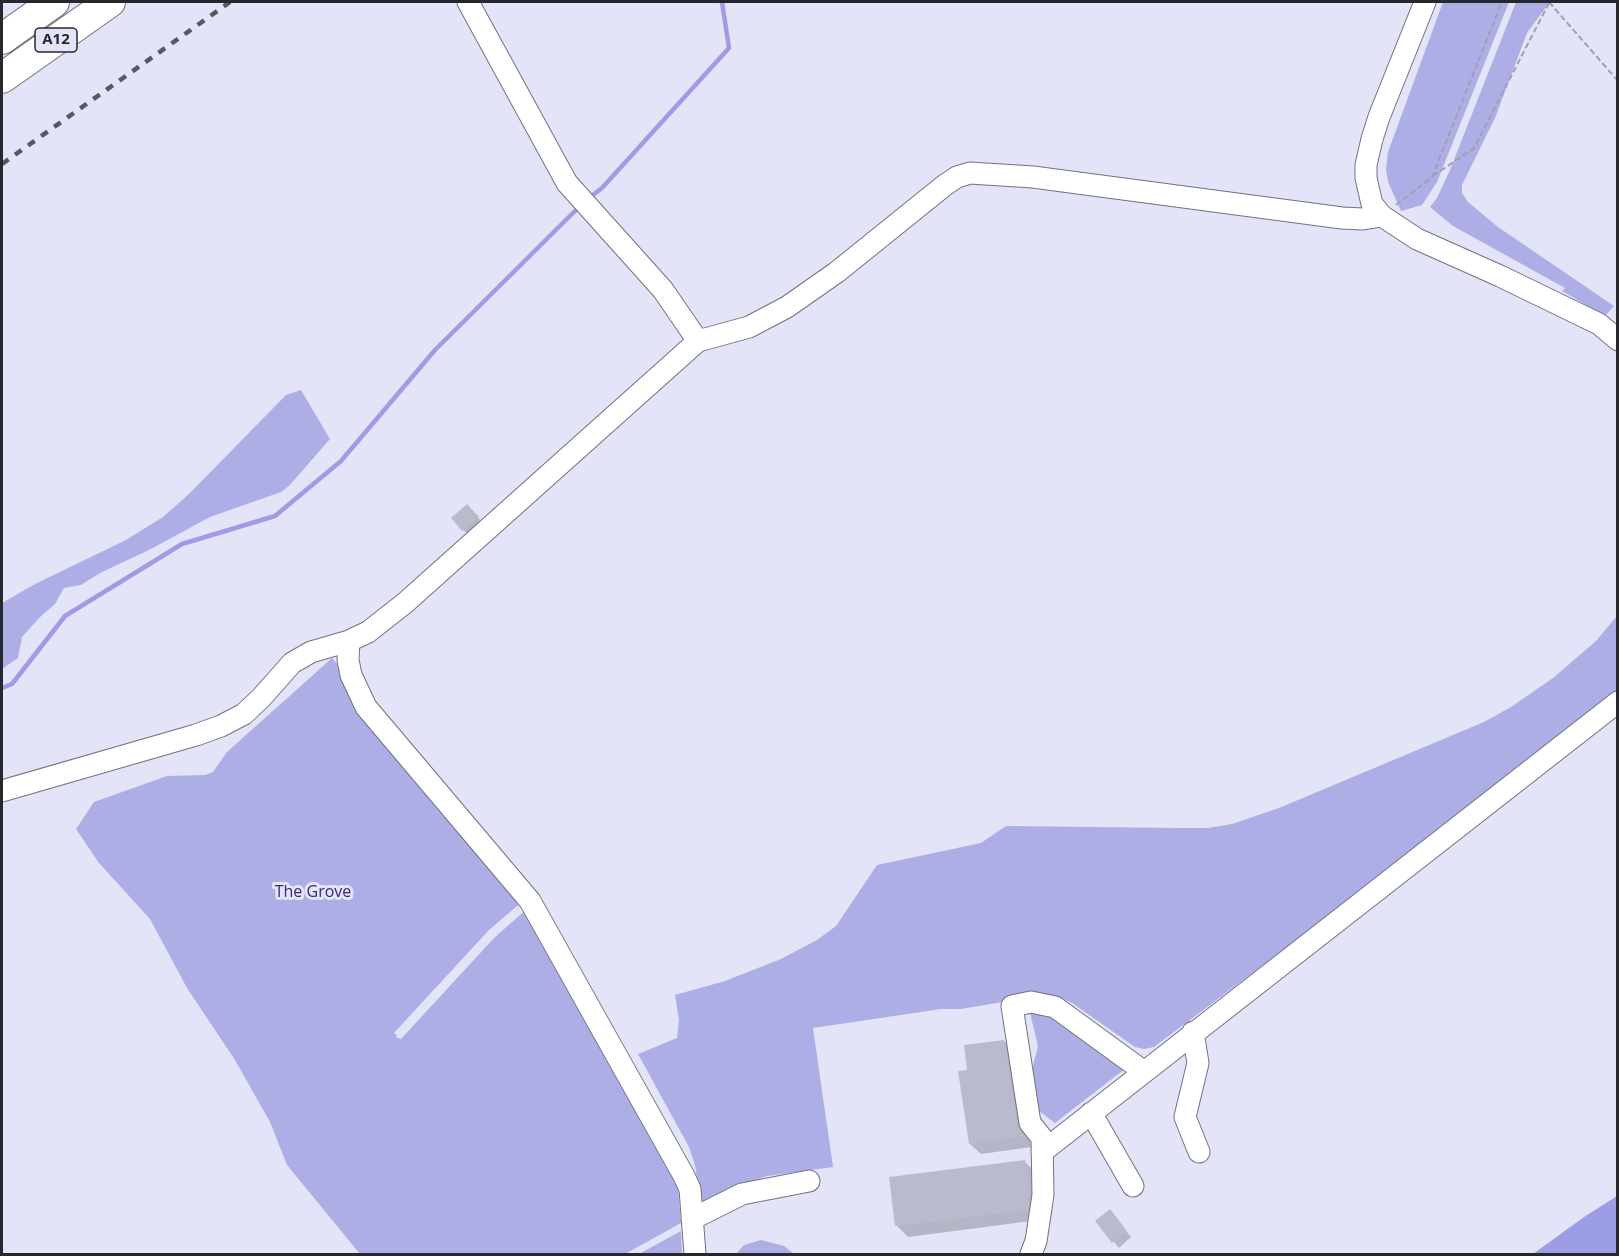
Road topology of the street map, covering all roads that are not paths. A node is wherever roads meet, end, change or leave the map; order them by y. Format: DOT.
graph roads {
  1 [pos="54,2"];
  2 [pos="110,2"];
  3 [pos="468,2"];
  4 [pos="1425,2"];
  5 [pos="2,39"];
  6 [pos="2,78"];
  7 [pos="1382,216"];
  8 [pos="1617,339"];
  9 [pos="698,341"];
  10 [pos="349,641"];
  11 [pos="1617,702"];
  12 [pos="2,791"];
  13 [pos="1193,1032"];
  14 [pos="1143,1071"];
  15 [pos="1091,1113"];
  16 [pos="1042,1152"];
  17 [pos="1199,1152"];
  18 [pos="809,1181"];
  19 [pos="1133,1186"];
  20 [pos="692,1219"];
  21 [pos="695,1254"];
  22 [pos="1031,1254"];
  1 -- 5 [label="highway, A12"];
  2 -- 6 [label="highway, A12"];
  3 -- 9 [label="lane"];
  4 -- 7 [label="lane"];
  7 -- 8 [label="lane"];
  7 -- 9 [label="lane"];
  9 -- 10 [label="lane"];
  10 -- 12 [label="lane"];
  10 -- 20 [label="lane"];
  11 -- 13 [label="lane"];
  13 -- 14 [label="lane"];
  13 -- 17 [label="lane"];
  14 -- 15 [label="lane"];
  14 -- 16 [label="lane"];
  15 -- 16 [label="lane"];
  15 -- 19 [label="lane"];
  16 -- 22 [label="lane"];
  18 -- 20 [label="lane"];
  20 -- 21 [label="lane"];
}
